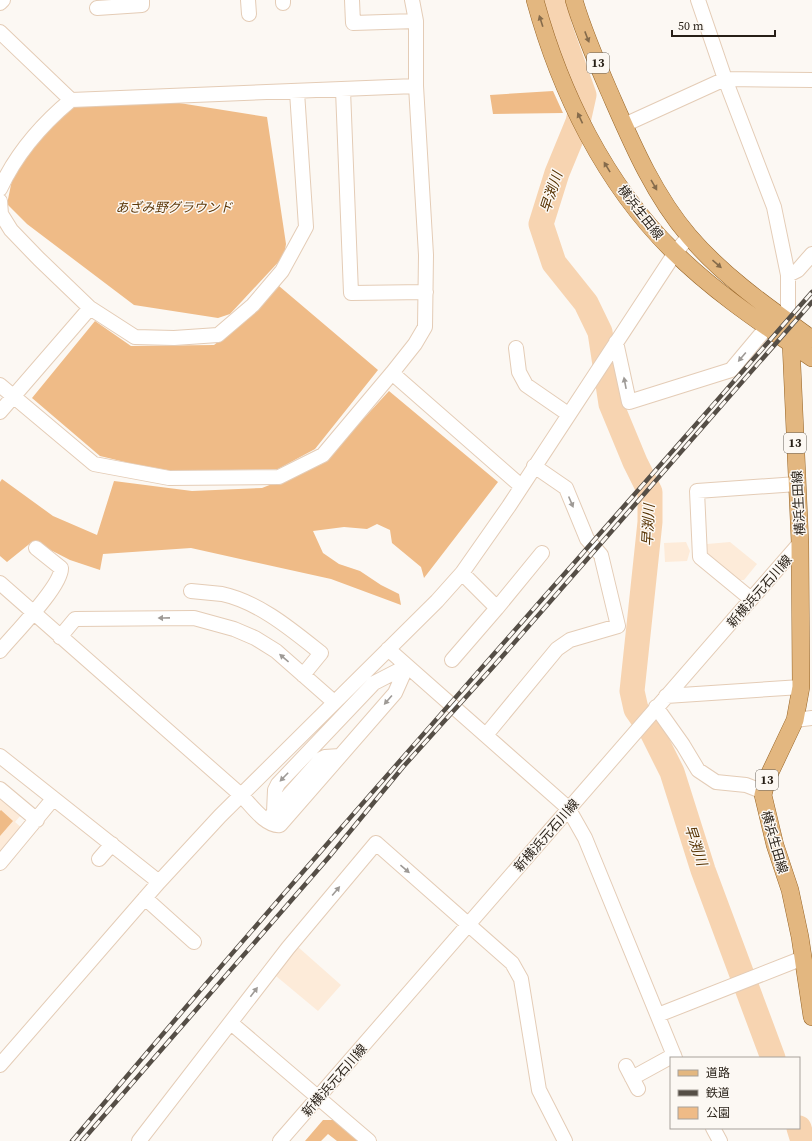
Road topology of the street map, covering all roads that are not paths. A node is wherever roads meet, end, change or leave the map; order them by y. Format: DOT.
graph roads {
  1 [pos="3,0"];
  2 [pos="142,0"];
  3 [pos="352,0"];
  4 [pos="412,0"];
  5 [pos="535,0"];
  6 [pos="574,0"];
  7 [pos="698,0"];
  8 [pos="0,3"];
  9 [pos="114,4"];
  10 [pos="97,8"];
  11 [pos="416,22"];
  12 [pos="0,32"];
  13 [pos="725,79"];
  14 [pos="812,80"];
  15 [pos="416,86"];
  16 [pos="344,90"];
  17 [pos="297,92"];
  18 [pos="71,100"];
  19 [pos="624,125"];
  20 [pos="0,189"];
  21 [pos="0,201"];
  22 [pos="689,236"];
  23 [pos="675,253"];
  24 [pos="812,254"];
  25 [pos="788,275"];
  26 [pos="426,292"];
  27 [pos="90,308"];
  28 [pos="788,322"];
  29 [pos="767,327"];
  30 [pos="812,339"];
  31 [pos="616,342"];
  32 [pos="791,343"];
  33 [pos="516,348"];
  34 [pos="812,358"];
  35 [pos="392,374"];
  36 [pos="0,385"];
  37 [pos="13,398"];
  38 [pos="0,412"];
  39 [pos="568,414"];
  40 [pos="534,466"];
  41 [pos="797,484"];
  42 [pos="521,486"];
  43 [pos="812,529"];
  44 [pos="800,543"];
  45 [pos="36,548"];
  46 [pos="542,553"];
  47 [pos="462,573"];
  48 [pos="0,583"];
  49 [pos="191,591"];
  50 [pos="751,599"];
  51 [pos="497,608"];
  52 [pos="33,612"];
  53 [pos="807,631"];
  54 [pos="60,636"];
  55 [pos="388,649"];
  56 [pos="0,651"];
  57 [pos="452,660"];
  58 [pos="407,666"];
  59 [pos="303,675"];
  60 [pos="801,687"];
  61 [pos="666,696"];
  62 [pos="334,702"];
  63 [pos="655,708"];
  64 [pos="812,718"];
  65 [pos="795,720"];
  66 [pos="486,734"];
  67 [pos="0,756"];
  68 [pos="0,789"];
  69 [pos="764,792"];
  70 [pos="242,796"];
  71 [pos="53,799"];
  72 [pos="568,808"];
  73 [pos="269,815"];
  74 [pos="37,820"];
  75 [pos="112,844"];
  76 [pos="99,859"];
  77 [pos="0,863"];
  78 [pos="159,882"];
  79 [pos="145,898"];
  80 [pos="468,924"];
  81 [pos="194,942"];
  82 [pos="806,949"];
  83 [pos="658,1015"];
  84 [pos="812,1017"];
  85 [pos="231,1023"];
  86 [pos="674,1057"];
  87 [pos="670,1059"];
  88 [pos="0,1065"];
  89 [pos="632,1078"];
  90 [pos="318,1098"];
  91 [pos="713,1129"];
  92 [pos="139,1141"];
  93 [pos="280,1141"];
  94 [pos="369,1141"];
  95 [pos="565,1141"];
  96 [pos="720,1141"];
  1 -- 8 [label="street"];
  2 -- 9 [label="street"];
  3 -- 11 [label="street"];
  4 -- 11 [label="street"];
  23 -- 5 [label="main road, 横浜生田線, one-way"];
  6 -- 19 [label="main road, 横浜生田線 / 13, one-way"];
  7 -- 13 [label="street"];
  9 -- 10 [label="street"];
  11 -- 15 [label="street"];
  12 -- 18 [label="street"];
  13 -- 14 [label="street"];
  13 -- 19 [label="street"];
  13 -- 25 [label="street"];
  15 -- 16 [label="street"];
  15 -- 26 [label="street"];
  16 -- 17 [label="street"];
  16 -- 26 [label="street"];
  17 -- 18 [label="street"];
  17 -- 27 [label="street"];
  18 -- 20 [label="street"];
  19 -- 22 [label="main road, 横浜生田線 / 13, one-way"];
  21 -- 27 [label="street"];
  22 -- 23 [label="street"];
  22 -- 28 [label="main road, 横浜生田線 / 13, one-way"];
  23 -- 29 [label="main road, 横浜生田線"];
  23 -- 31 [label="street"];
  24 -- 25 [label="street"];
  25 -- 28 [label="street"];
  26 -- 35 [label="street"];
  27 -- 37 [label="street"];
  28 -- 30 [label="main road, 横浜生田線 / 13"];
  29 -- 31 [label="street, one-way"];
  29 -- 32 [label="main road, 横浜生田線"];
  31 -- 39 [label="street"];
  32 -- 34 [label="main road"];
  32 -- 41 [label="main road, 横浜生田線 / 13"];
  33 -- 39 [label="street"];
  35 -- 37 [label="street"];
  35 -- 42 [label="street"];
  36 -- 37 [label="street"];
  37 -- 38 [label="street"];
  39 -- 40 [label="street"];
  40 -- 42 [label="street"];
  40 -- 66 [label="street, one-way"];
  41 -- 44 [label="main road, 横浜生田線 / 13"];
  41 -- 50 [label="street"];
  42 -- 47 [label="street"];
  43 -- 44 [label="main road, 新横浜元石川線"];
  44 -- 50 [label="street, 新横浜元石川線"];
  44 -- 53 [label="main road, 横浜生田線 / 13"];
  45 -- 52 [label="street"];
  46 -- 51 [label="street"];
  47 -- 51 [label="street"];
  47 -- 55 [label="street"];
  48 -- 52 [label="street"];
  49 -- 59 [label="street"];
  50 -- 61 [label="street, 新横浜元石川線"];
  51 -- 57 [label="street"];
  52 -- 54 [label="street"];
  52 -- 56 [label="street"];
  53 -- 60 [label="main road, 横浜生田線 / 13"];
  59 -- 54 [label="street, one-way"];
  54 -- 70 [label="street"];
  55 -- 58 [label="street"];
  55 -- 62 [label="street"];
  58 -- 66 [label="street"];
  58 -- 73 [label="street, one-way"];
  58 -- 73 [label="street, one-way"];
  59 -- 62 [label="street"];
  60 -- 61 [label="street"];
  60 -- 65 [label="main road, 横浜生田線 / 13"];
  61 -- 63 [label="street, 新横浜元石川線"];
  62 -- 70 [label="street"];
  63 -- 69 [label="street"];
  63 -- 72 [label="street, 新横浜元石川線"];
  64 -- 65 [label="street"];
  65 -- 69 [label="main road, 横浜生田線 / 13"];
  66 -- 72 [label="street"];
  67 -- 71 [label="street"];
  68 -- 74 [label="street"];
  69 -- 82 [label="main road, 横浜生田線 / 13"];
  70 -- 73 [label="street"];
  70 -- 78 [label="street"];
  71 -- 74 [label="street"];
  71 -- 75 [label="street"];
  72 -- 80 [label="street, 新横浜元石川線"];
  72 -- 83 [label="street"];
  74 -- 77 [label="street"];
  75 -- 76 [label="street"];
  75 -- 78 [label="street"];
  78 -- 79 [label="street"];
  79 -- 81 [label="street"];
  79 -- 88 [label="street"];
  85 -- 80 [label="street, one-way"];
  80 -- 90 [label="street, 新横浜元石川線"];
  80 -- 95 [label="street"];
  82 -- 83 [label="street"];
  82 -- 84 [label="main road, 横浜生田線 / 13"];
  83 -- 86 [label="street"];
  85 -- 90 [label="street"];
  85 -- 92 [label="street"];
  87 -- 89 [label="street"];
  90 -- 93 [label="street, 新横浜元石川線"];
  90 -- 94 [label="street"];
  91 -- 96 [label="street"];
}
